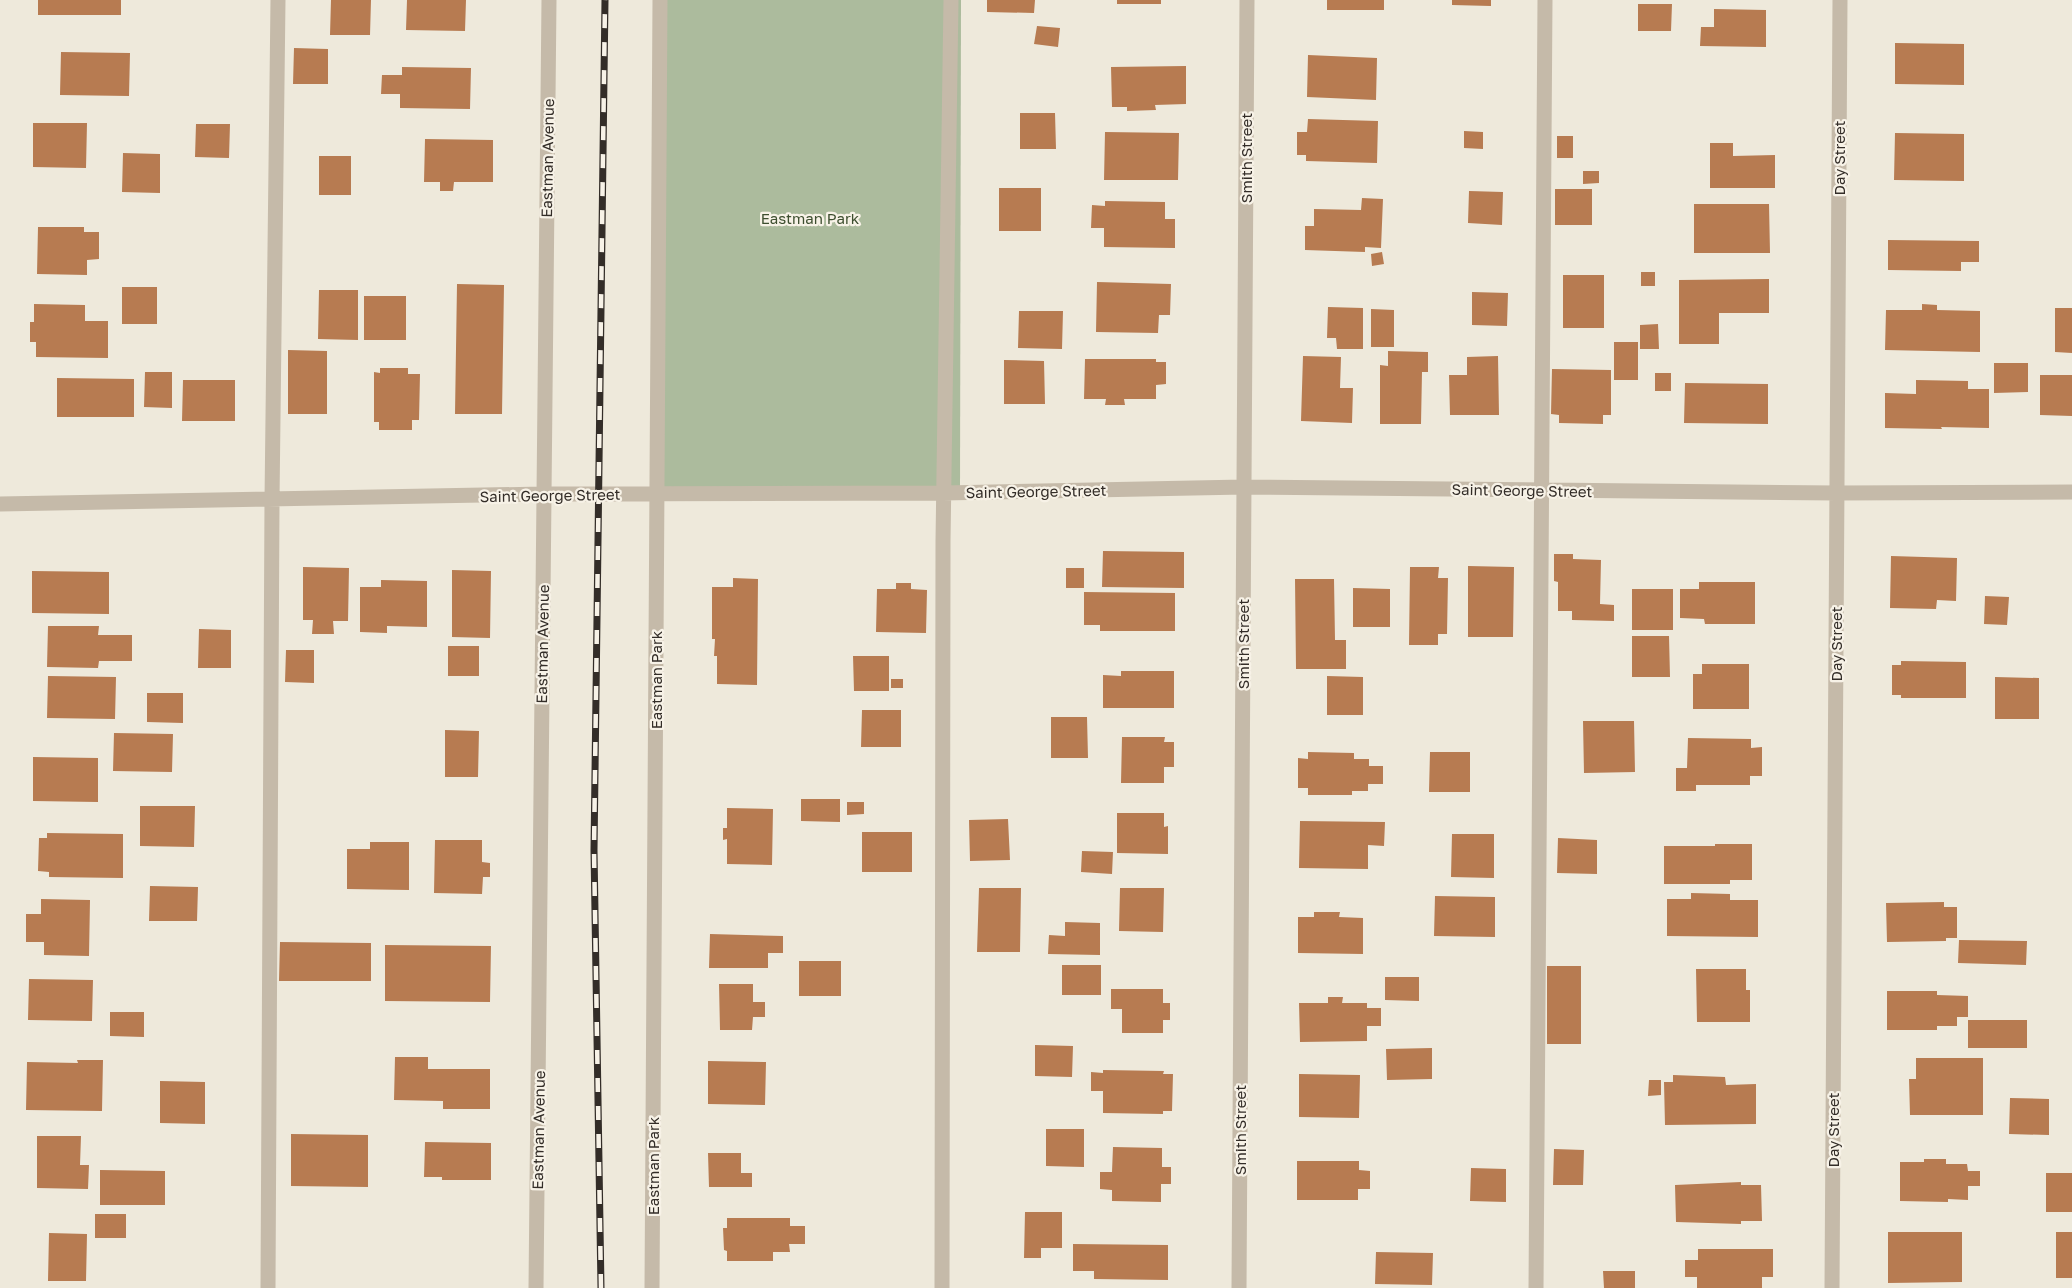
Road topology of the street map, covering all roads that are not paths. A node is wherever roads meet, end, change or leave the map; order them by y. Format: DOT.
graph roads {
  1 [pos="278,0"];
  2 [pos="549,0"];
  3 [pos="660,0"];
  4 [pos="951,0"];
  5 [pos="1247,0"];
  6 [pos="1545,0"];
  7 [pos="1840,0"];
  8 [pos="1244,487"];
  9 [pos="1541,490"];
  10 [pos="2072,492"];
  11 [pos="943,493"];
  12 [pos="1837,493"];
  13 [pos="543,494"];
  14 [pos="657,494"];
  15 [pos="272,500"];
  16 [pos="0,504"];
  17 [pos="268,1288"];
  18 [pos="536,1288"];
  19 [pos="652,1288"];
  20 [pos="942,1288"];
  21 [pos="1239,1288"];
  22 [pos="1536,1288"];
  23 [pos="1832,1288"];
  1 -- 15 [label="street"];
  2 -- 13 [label="street, Eastman Avenue"];
  3 -- 14 [label="street, Eastman Park"];
  4 -- 11 [label="street"];
  5 -- 8 [label="street, Smith Street"];
  6 -- 9 [label="street"];
  7 -- 12 [label="street, Day Street"];
  8 -- 9 [label="street, Saint George Street"];
  8 -- 11 [label="street, Saint George Street"];
  8 -- 21 [label="street, Smith Street"];
  9 -- 12 [label="street, Saint George Street"];
  9 -- 22 [label="street"];
  10 -- 12 [label="street, Saint George Street"];
  11 -- 14 [label="street, Saint George Street"];
  11 -- 20 [label="street"];
  12 -- 23 [label="street, Day Street"];
  13 -- 14 [label="street, Saint George Street"];
  13 -- 15 [label="street, Saint George Street"];
  13 -- 18 [label="street, Eastman Avenue"];
  14 -- 19 [label="street, Eastman Park"];
  15 -- 16 [label="street, Saint George Street"];
  15 -- 17 [label="street"];
}
